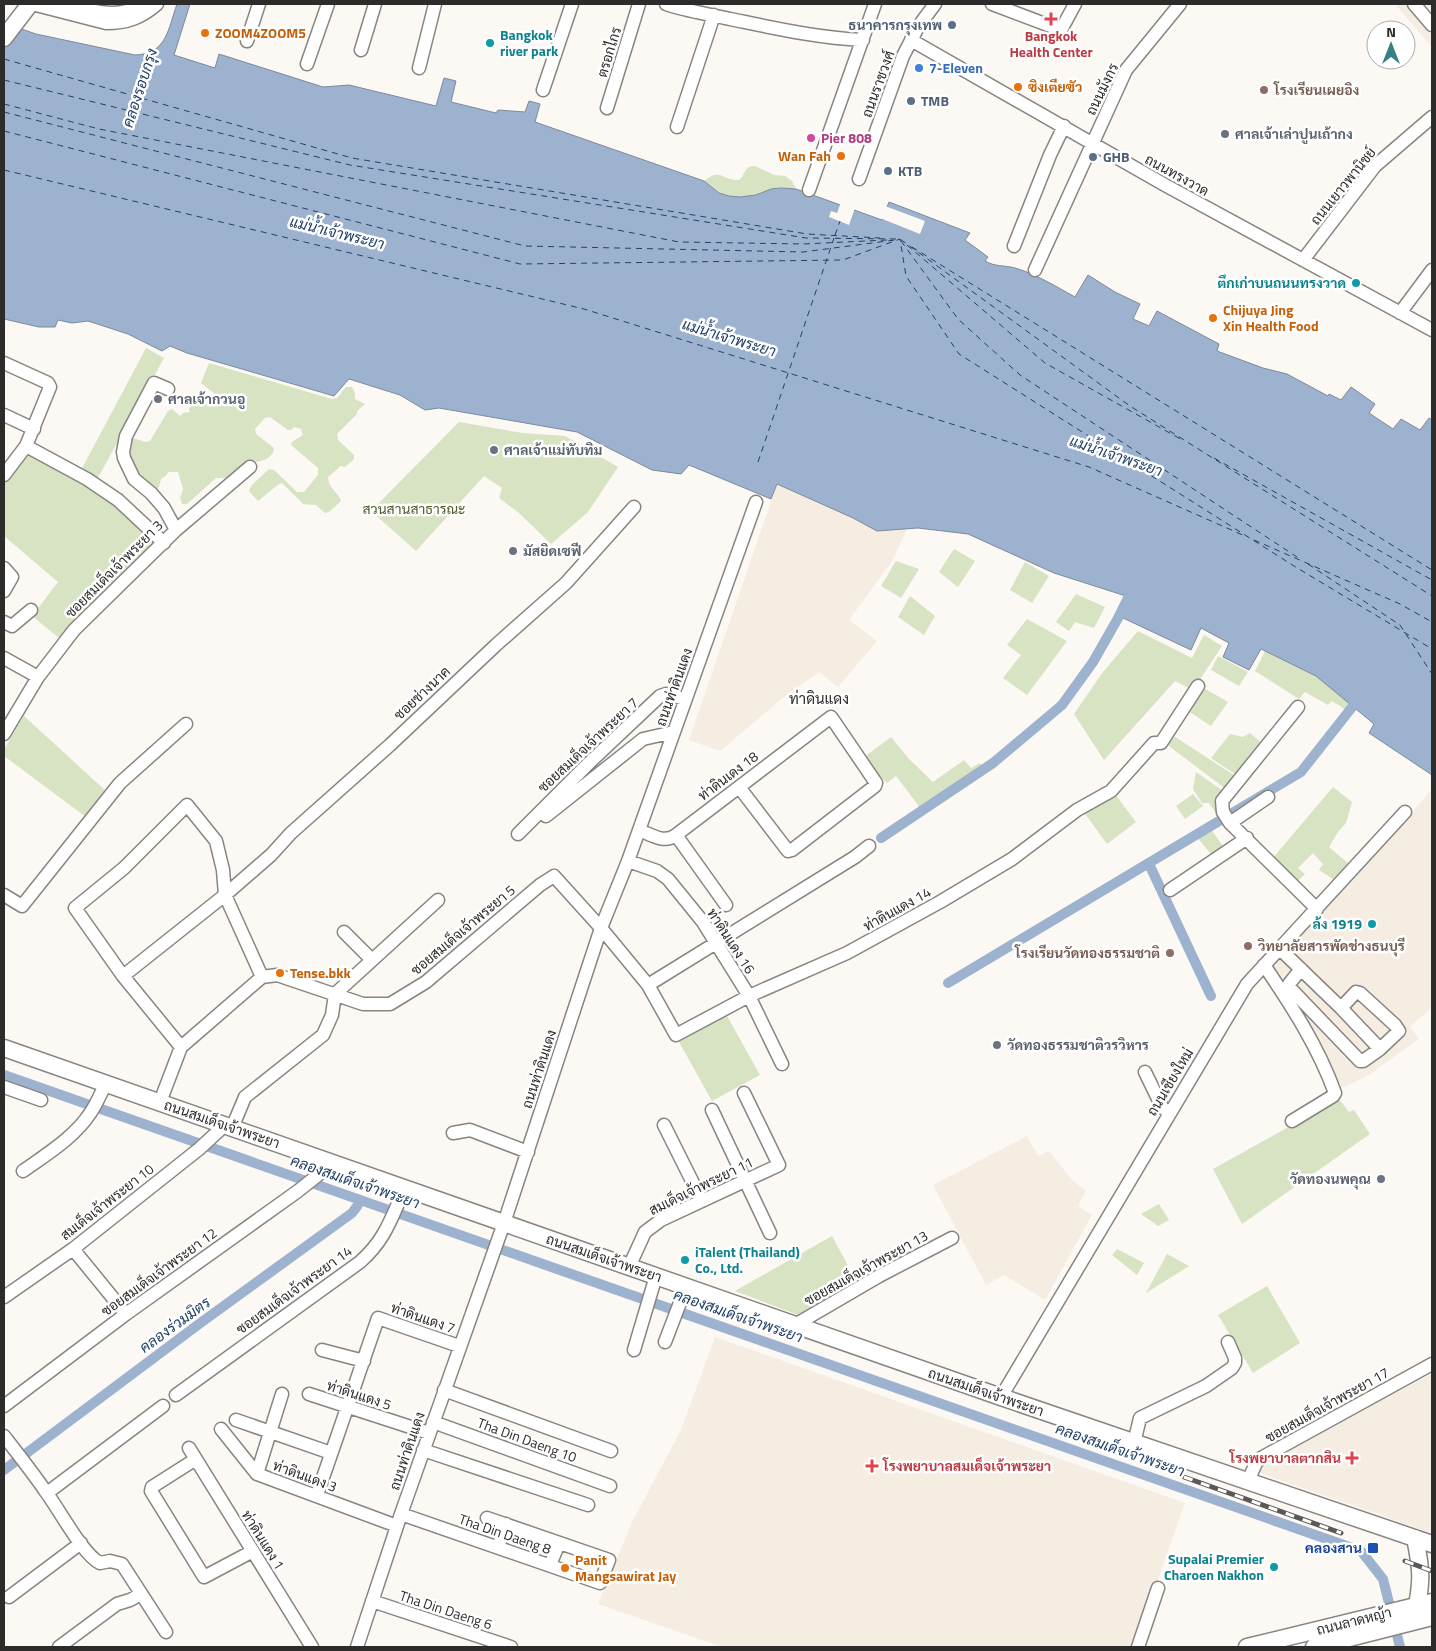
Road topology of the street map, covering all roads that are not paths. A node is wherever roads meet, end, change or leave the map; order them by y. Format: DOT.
graph roads {
  1 [pos="31,4"];
  2 [pos="60,4"];
  3 [pos="146,4"];
  4 [pos="157,4"];
  5 [pos="259,4"];
  6 [pos="328,4"];
  7 [pos="375,4"];
  8 [pos="435,4"];
  9 [pos="572,4"];
  10 [pos="640,4"];
  11 [pos="666,4"];
  12 [pos="875,4"];
  13 [pos="935,4"];
  14 [pos="992,4"];
  15 [pos="1075,4"];
  16 [pos="1180,4"];
  17 [pos="1414,4"];
  18 [pos="714,15"];
  19 [pos="1432,25"];
  20 [pos="4,38"];
  21 [pos="863,40"];
  22 [pos="911,40"];
  23 [pos="247,41"];
  24 [pos="361,50"];
  25 [pos="308,64"];
  26 [pos="418,68"];
  27 [pos="543,90"];
  28 [pos="607,108"];
  29 [pos="1432,117"];
  30 [pos="1064,126"];
  31 [pos="677,128"];
  32 [pos="1092,143"];
  33 [pos="859,179"];
  34 [pos="809,190"];
  35 [pos="1014,246"];
  36 [pos="1303,260"];
  37 [pos="1035,270"];
  38 [pos="1432,270"];
  39 [pos="1400,313"];
  40 [pos="1432,330"];
  41 [pos="4,363"];
  42 [pos="168,388"];
  43 [pos="4,415"];
  44 [pos="34,429"];
  45 [pos="26,446"];
  46 [pos="250,467"];
  47 [pos="4,475"];
  48 [pos="756,502"];
  49 [pos="634,507"];
  50 [pos="176,530"];
  51 [pos="164,544"];
  52 [pos="4,568"];
  53 [pos="4,591"];
  54 [pos="31,610"];
  55 [pos="4,622"];
  56 [pos="4,658"];
  57 [pos="38,677"];
  58 [pos="1198,686"];
  59 [pos="685,699"];
  60 [pos="1298,707"];
  61 [pos="186,724"];
  62 [pos="674,732"];
  63 [pos="4,734"];
  64 [pos="739,787"];
  65 [pos="1268,797"];
  66 [pos="1405,812"];
  67 [pos="1230,823"];
  68 [pos="639,830"];
  69 [pos="676,835"];
  70 [pos="1247,838"];
  71 [pos="869,846"];
  72 [pos="628,861"];
  73 [pos="554,876"];
  74 [pos="1170,890"];
  75 [pos="4,895"];
  76 [pos="225,895"];
  77 [pos="438,900"];
  78 [pos="726,905"];
  79 [pos="1317,909"];
  80 [pos="602,928"];
  81 [pos="344,932"];
  82 [pos="716,942"];
  83 [pos="1280,949"];
  84 [pos="372,960"];
  85 [pos="1264,965"];
  86 [pos="1301,969"];
  87 [pos="123,976"];
  88 [pos="262,978"];
  89 [pos="648,985"];
  90 [pos="335,994"];
  91 [pos="749,996"];
  92 [pos="1341,1008"];
  93 [pos="181,1047"];
  94 [pos="4,1048"];
  95 [pos="1380,1049"];
  96 [pos="782,1064"];
  97 [pos="1145,1072"];
  98 [pos="4,1086"];
  99 [pos="103,1089"];
  100 [pos="744,1093"];
  101 [pos="41,1100"];
  102 [pos="160,1102"];
  103 [pos="712,1110"];
  104 [pos="1169,1113"];
  105 [pos="1292,1121"];
  106 [pos="664,1125"];
  107 [pos="224,1129"];
  108 [pos="452,1133"];
  109 [pos="528,1152"];
  110 [pos="331,1162"];
  111 [pos="22,1171"];
  112 [pos="746,1181"];
  113 [pos="402,1194"];
  114 [pos="702,1201"];
  115 [pos="502,1229"];
  116 [pos="770,1233"];
  117 [pos="952,1238"];
  118 [pos="73,1249"];
  119 [pos="629,1266"];
  120 [pos="656,1276"];
  121 [pos="686,1287"];
  122 [pos="4,1297"];
  123 [pos="126,1314"];
  124 [pos="795,1325"];
  125 [pos="665,1342"];
  126 [pos="1228,1342"];
  127 [pos="459,1346"];
  128 [pos="322,1350"];
  129 [pos="634,1350"];
  130 [pos="364,1361"];
  131 [pos="1432,1364"];
  132 [pos="444,1390"];
  133 [pos="282,1394"];
  134 [pos="308,1394"];
  135 [pos="176,1396"];
  136 [pos="1000,1397"];
  137 [pos="4,1406"];
  138 [pos="162,1406"];
  139 [pos="348,1407"];
  140 [pos="236,1420"];
  141 [pos="431,1428"];
  142 [pos="222,1429"];
  143 [pos="271,1431"];
  144 [pos="4,1436"];
  145 [pos="1134,1443"];
  146 [pos="423,1450"];
  147 [pos="611,1451"];
  148 [pos="331,1453"];
  149 [pos="257,1474"];
  150 [pos="1248,1482"];
  151 [pos="610,1486"];
  152 [pos="47,1493"];
  153 [pos="317,1495"];
  154 [pos="588,1505"];
  155 [pos="487,1518"];
  156 [pos="399,1520"];
  157 [pos="506,1524"];
  158 [pos="1415,1538"];
  159 [pos="80,1543"];
  160 [pos="559,1543"];
  161 [pos="1432,1544"];
  162 [pos="498,1548"];
  163 [pos="253,1550"];
  164 [pos="550,1565"];
  165 [pos="1158,1588"];
  166 [pos="141,1594"];
  167 [pos="10,1597"];
  168 [pos="372,1601"];
  169 [pos="1405,1615"];
  170 [pos="1432,1617"];
  171 [pos="166,1632"];
  172 [pos="59,1647"];
  173 [pos="312,1647"];
  174 [pos="356,1647"];
  175 [pos="511,1647"];
  176 [pos="1138,1647"];
  177 [pos="1247,1647"];
  178 [pos="1314,1647"];
  1 -- 4 [label="street"];
  1 -- 20 [label="main road"];
  2 -- 3 [label="main road"];
  5 -- 23 [label="street"];
  6 -- 25 [label="street"];
  7 -- 24 [label="street"];
  8 -- 26 [label="street"];
  9 -- 27 [label="street"];
  10 -- 28 [label="street, ตรอกไกร"];
  11 -- 18 [label="street"];
  12 -- 21 [label="street"];
  13 -- 22 [label="street, ถนนราชวงศ์"];
  14 -- 15 [label="street"];
  16 -- 32 [label="street, ถนนมังกร"];
  17 -- 19 [label="street"];
  18 -- 21 [label="street"];
  18 -- 31 [label="street"];
  21 -- 34 [label="street"];
  22 -- 30 [label="street, ถนนทรงวาด"];
  22 -- 33 [label="street, ถนนราชวงศ์"];
  29 -- 36 [label="street, ถนนเยาวพานิชย์"];
  30 -- 32 [label="street, ถนนทรงวาด"];
  30 -- 35 [label="street"];
  32 -- 36 [label="street, ถนนทรงวาด"];
  32 -- 37 [label="street, ถนนมังกร"];
  36 -- 39 [label="street, ถนนทรงวาด"];
  38 -- 39 [label="street"];
  39 -- 40 [label="street, ถนนทรงวาด"];
  41 -- 44 [label="street"];
  42 -- 50 [label="street, ซอยสมเด็จเจ้าพระยา 3"];
  43 -- 44 [label="street"];
  44 -- 45 [label="street"];
  45 -- 47 [label="street"];
  45 -- 51 [label="street"];
  46 -- 50 [label="street"];
  48 -- 59 [label="street, ถนนท่าดินแดง"];
  49 -- 76 [label="street, ซอยช่างนาค"];
  50 -- 51 [label="street, ซอยสมเด็จเจ้าพระยา 3"];
  51 -- 57 [label="street, ซอยสมเด็จเจ้าพระยา 3"];
  52 -- 53 [label="street"];
  54 -- 55 [label="street"];
  56 -- 57 [label="street"];
  57 -- 63 [label="street, ซอยสมเด็จเจ้าพระยา 3"];
  58 -- 91 [label="street, ท่าดินแดง 14"];
  59 -- 62 [label="street, ถนนท่าดินแดง"];
  59 -- 62 [label="street, ซอยสมเด็จเจ้าพระยา 7"];
  60 -- 67 [label="street"];
  61 -- 75 [label="street"];
  62 -- 68 [label="street, ถนนท่าดินแดง"];
  64 -- 64 [label="street, ท่าดินเดง 18"];
  64 -- 69 [label="street, ท่าดินเดง 18"];
  65 -- 67 [label="street"];
  66 -- 79 [label="street, ถนนเชียงใหม่"];
  67 -- 70 [label="street"];
  68 -- 69 [label="street"];
  68 -- 72 [label="street, ถนนท่าดินแดง"];
  69 -- 78 [label="street"];
  70 -- 74 [label="street"];
  70 -- 79 [label="street"];
  71 -- 82 [label="street"];
  72 -- 80 [label="street, ถนนท่าดินแดง"];
  72 -- 82 [label="street, ท่าดินแดง 16"];
  73 -- 80 [label="street, ท่าดินแดง 14"];
  73 -- 90 [label="street, ซอยสมเด็จเจ้าพระยา 5"];
  76 -- 87 [label="street, ซอยช่างนาค"];
  76 -- 87 [label="street"];
  76 -- 88 [label="street"];
  77 -- 84 [label="street"];
  79 -- 83 [label="street, ถนนเชียงใหม่"];
  80 -- 89 [label="street, ท่าดินแดง 14"];
  80 -- 109 [label="street, ถนนท่าดินแดง"];
  81 -- 84 [label="street"];
  82 -- 89 [label="street"];
  82 -- 91 [label="street, ท่าดินแดง 16"];
  83 -- 85 [label="street, ถนนเชียงใหม่"];
  83 -- 86 [label="street"];
  84 -- 90 [label="street"];
  85 -- 104 [label="street, ถนนเชียงใหม่"];
  85 -- 105 [label="street"];
  86 -- 92 [label="street"];
  86 -- 95 [label="street"];
  87 -- 93 [label="street"];
  88 -- 90 [label="street, ซอยสมเด็จเจ้าพระยา 5"];
  88 -- 93 [label="street"];
  89 -- 91 [label="street, ท่าดินแดง 14"];
  90 -- 107 [label="street"];
  91 -- 96 [label="street, ท่าดินแดง 16"];
  92 -- 95 [label="street"];
  92 -- 95 [label="street"];
  93 -- 102 [label="street"];
  94 -- 99 [label="main road, ถนนสมเด็จเจ้าพระยา"];
  97 -- 104 [label="street"];
  98 -- 101 [label="street"];
  99 -- 102 [label="main road, ถนนสมเด็จเจ้าพระยา"];
  99 -- 111 [label="street"];
  100 -- 112 [label="street, สมเด็จเจ้าพระยา 11"];
  102 -- 107 [label="main road, ถนนสมเด็จเจ้าพระยา"];
  103 -- 112 [label="street"];
  104 -- 136 [label="street, ถนนเชียงใหม่"];
  106 -- 114 [label="street"];
  107 -- 110 [label="main road, ถนนสมเด็จเจ้าพระยา"];
  107 -- 118 [label="street, สมเด็จเจ้าพระยา 10"];
  108 -- 109 [label="street"];
  109 -- 115 [label="street, ถนนท่าดินแดง"];
  110 -- 113 [label="main road, ถนนสมเด็จเจ้าพระยา"];
  110 -- 123 [label="street, ซอยสมเด็จเจ้าพระยา 12"];
  112 -- 114 [label="street, สมเด็จเจ้าพระยา 11"];
  112 -- 116 [label="street"];
  113 -- 115 [label="main road, ถนนสมเด็จเจ้าพระยา"];
  113 -- 135 [label="street, ซอยสมเด็จเจ้าพระยา 14"];
  114 -- 119 [label="street, สมเด็จเจ้าพระยา 11"];
  115 -- 119 [label="main road, ถนนสมเด็จเจ้าพระยา"];
  115 -- 127 [label="street, ถนนท่าดินแดง"];
  117 -- 124 [label="street, ซอยสมเด็จเจ้าพระยา 13"];
  118 -- 122 [label="street, สมเด็จเจ้าพระยา 10"];
  118 -- 123 [label="street"];
  119 -- 120 [label="main road, ถนนสมเด็จเจ้าพระยา"];
  120 -- 121 [label="main road, ถนนสมเด็จเจ้าพระยา"];
  120 -- 129 [label="street"];
  121 -- 124 [label="main road, ถนนสมเด็จเจ้าพระยา"];
  121 -- 125 [label="street"];
  123 -- 137 [label="street, ซอยสมเด็จเจ้าพระยา 12"];
  124 -- 136 [label="main road, ถนนสมเด็จเจ้าพระยา"];
  126 -- 145 [label="street"];
  127 -- 130 [label="street, ท่าดินแดง 7"];
  127 -- 132 [label="street, ถนนท่าดินแดง"];
  128 -- 130 [label="street"];
  130 -- 139 [label="street"];
  131 -- 150 [label="street, ซอยสมเด็จเจ้าพระยา 17"];
  132 -- 141 [label="street, ถนนท่าดินแดง"];
  132 -- 147 [label="street"];
  133 -- 143 [label="street"];
  134 -- 139 [label="street, ท่าดินแดง 5"];
  136 -- 145 [label="main road, ถนนสมเด็จเจ้าพระยา"];
  138 -- 152 [label="street"];
  139 -- 141 [label="street, ท่าดินแดง 5"];
  139 -- 148 [label="street"];
  140 -- 143 [label="street"];
  141 -- 146 [label="street, ถนนท่าดินแดง"];
  141 -- 151 [label="street, Tha Din Daeng 10"];
  142 -- 149 [label="street, ท่าดินแดง 3"];
  143 -- 148 [label="street"];
  143 -- 149 [label="street"];
  144 -- 152 [label="street"];
  145 -- 150 [label="main road, ถนนสมเด็จเจ้าพระยา"];
  146 -- 154 [label="street"];
  146 -- 156 [label="street, ถนนท่าดินแดง"];
  148 -- 153 [label="street"];
  149 -- 153 [label="street, ท่าดินแดง 3"];
  150 -- 158 [label="main road, ถนนสมเด็จเจ้าพระยา"];
  152 -- 159 [label="street"];
  153 -- 156 [label="street, ท่าดินแดง 3"];
  155 -- 157 [label="street"];
  156 -- 162 [label="street, Tha Din Daeng 8"];
  156 -- 168 [label="street, ถนนท่าดินแดง"];
  157 -- 160 [label="street"];
  157 -- 162 [label="street"];
  158 -- 161 [label="main road, ถนนสมเด็จเจ้าพระยา"];
  158 -- 169 [label="main road"];
  159 -- 166 [label="street"];
  159 -- 167 [label="street"];
  160 -- 164 [label="street"];
  160 -- 164 [label="street, Tha Din Daeng 8"];
  162 -- 164 [label="street, Tha Din Daeng 8"];
  163 -- 163 [label="street, ท่าดินแดง 1"];
  163 -- 173 [label="street, ท่าดินแดง 1"];
  165 -- 176 [label="street"];
  166 -- 171 [label="street"];
  166 -- 172 [label="street"];
  168 -- 174 [label="street, ถนนท่าดินแดง"];
  168 -- 175 [label="street, Tha Din Daeng 6"];
  169 -- 170 [label="main road, ถนนลาดหญ้า"];
  169 -- 177 [label="main road, ถนนลาดหญ้า"];
  169 -- 178 [label="main road, ถนนลาดหญ้า"];
}
